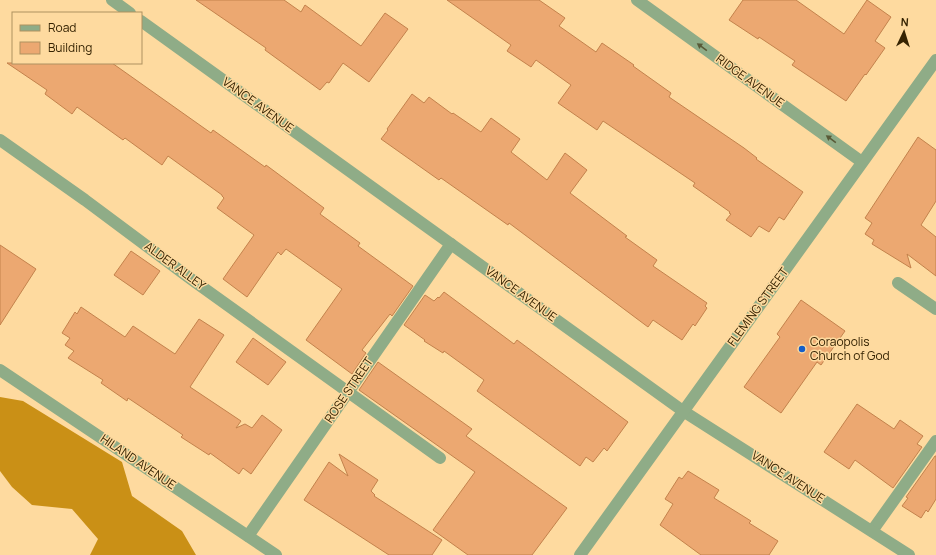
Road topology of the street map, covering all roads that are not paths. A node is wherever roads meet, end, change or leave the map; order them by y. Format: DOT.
graph roads {
  1 [pos="112,0"];
  2 [pos="637,0"];
  3 [pos="129,12"];
  4 [pos="142,22"];
  5 [pos="936,60"];
  6 [pos="0,140"];
  7 [pos="862,162"];
  8 [pos="450,244"];
  9 [pos="898,283"];
  10 [pos="936,309"];
  11 [pos="0,370"];
  12 [pos="349,392"];
  13 [pos="683,411"];
  14 [pos="936,440"];
  15 [pos="440,458"];
  16 [pos="872,532"];
  17 [pos="248,536"];
  18 [pos="276,555"];
  19 [pos="580,555"];
  20 [pos="908,555"];
  1 -- 3 [label="street"];
  7 -- 2 [label="street, RIDGE AVENUE, one-way"];
  4 -- 8 [label="street, VANCE AVENUE"];
  5 -- 7 [label="street, FLEMING STREET"];
  6 -- 12 [label="street, ALDER ALLEY"];
  7 -- 13 [label="street, FLEMING STREET"];
  8 -- 12 [label="street, ROSE STREET"];
  8 -- 13 [label="street, VANCE AVENUE"];
  9 -- 10 [label="street"];
  11 -- 17 [label="street, HILAND AVENUE"];
  12 -- 15 [label="street, ALDER ALLEY"];
  12 -- 17 [label="street, ROSE STREET"];
  13 -- 16 [label="street, VANCE AVENUE"];
  13 -- 19 [label="street, FLEMING STREET"];
  14 -- 16 [label="street"];
  16 -- 20 [label="street, VANCE AVENUE"];
  17 -- 18 [label="street, HILAND AVENUE"];
}
